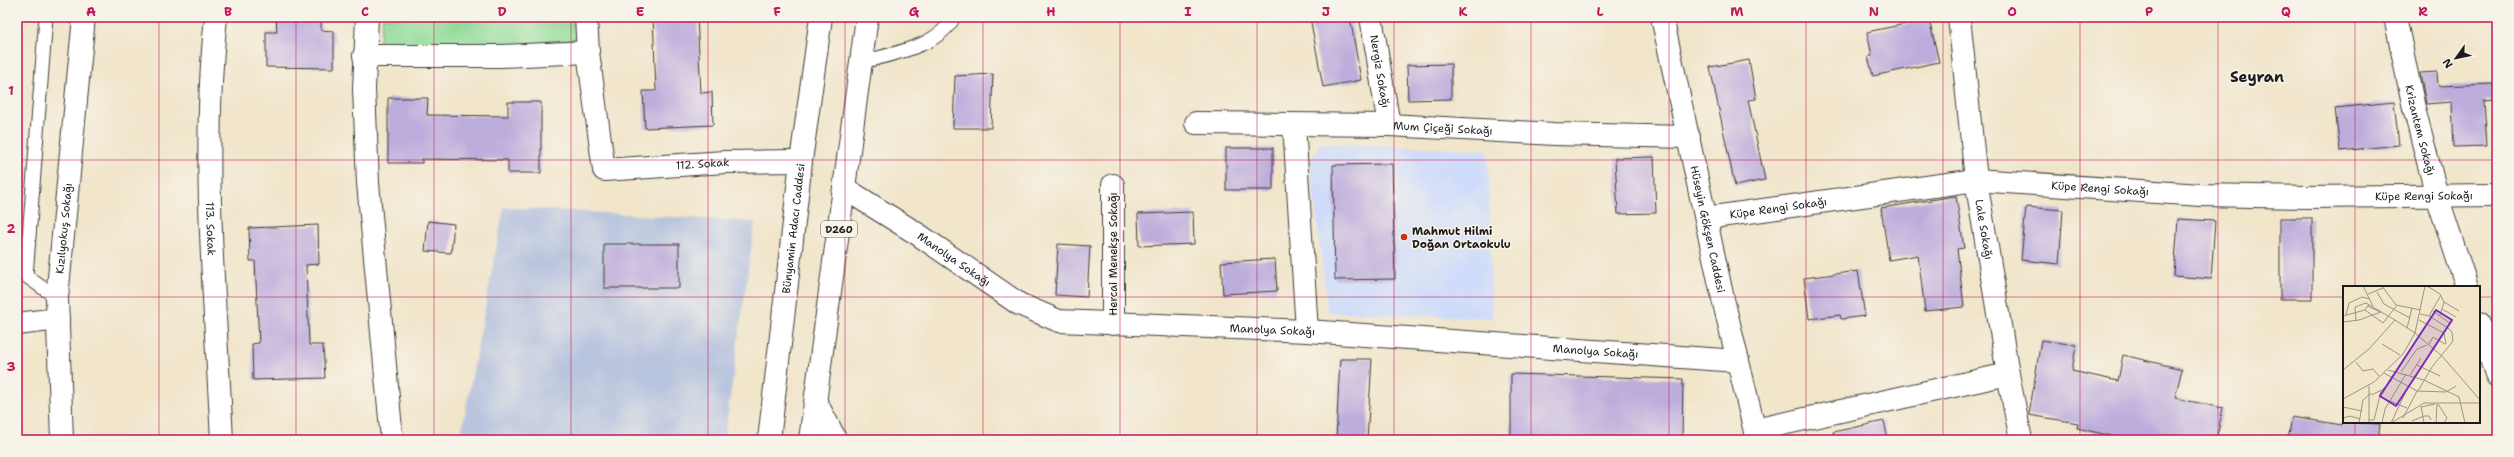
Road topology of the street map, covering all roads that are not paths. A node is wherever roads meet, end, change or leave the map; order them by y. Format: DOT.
graph roads {
  1 [pos="46,17"];
  2 [pos="84,17"];
  3 [pos="216,17"];
  4 [pos="367,17"];
  5 [pos="586,17"];
  6 [pos="821,17"];
  7 [pos="867,17"];
  8 [pos="954,17"];
  9 [pos="1370,17"];
  10 [pos="1662,17"];
  11 [pos="1959,17"];
  12 [pos="2395,17"];
  13 [pos="588,52"];
  14 [pos="364,56"];
  15 [pos="860,63"];
  16 [pos="1196,122"];
  17 [pos="1294,125"];
  18 [pos="1389,125"];
  19 [pos="1689,137"];
  20 [pos="801,161"];
  21 [pos="1976,180"];
  22 [pos="1113,185"];
  23 [pos="844,188"];
  24 [pos="2497,195"];
  25 [pos="2437,196"];
  26 [pos="1706,218"];
  27 [pos="2467,286"];
  28 [pos="58,309"];
  29 [pos="17,324"];
  30 [pos="1113,324"];
  31 [pos="2480,326"];
  32 [pos="1307,331"];
  33 [pos="1738,361"];
  34 [pos="2008,374"];
  35 [pos="2497,377"];
  36 [pos="816,402"];
  37 [pos="1756,435"];
  38 [pos="62,440"];
  39 [pos="222,440"];
  40 [pos="392,440"];
  41 [pos="769,440"];
  42 [pos="810,440"];
  43 [pos="836,440"];
  44 [pos="2021,440"];
  1 -- 28 [label="lane"];
  2 -- 28 [label="street, Kızılyokuş Sokağı"];
  3 -- 39 [label="street, 113. Sokak"];
  4 -- 14 [label="street"];
  5 -- 13 [label="street"];
  6 -- 20 [label="street, Bünyamin Adacı Caddesi"];
  7 -- 15 [label="street, D260"];
  8 -- 15 [label="lane"];
  9 -- 18 [label="street, Nergiz Sokağı"];
  10 -- 19 [label="street, Hüseyin Gökşen Caddesi"];
  11 -- 21 [label="street, Lale Sokağı"];
  12 -- 25 [label="street, Krizantem Sokağı"];
  13 -- 14 [label="street"];
  13 -- 20 [label="street, 112. Sokak"];
  14 -- 40 [label="street"];
  15 -- 23 [label="street, D260"];
  16 -- 17 [label="street, Mum Çiçeği Sokağı"];
  17 -- 18 [label="street, Mum Çiçeği Sokağı"];
  17 -- 32 [label="street"];
  18 -- 19 [label="street, Mum Çiçeği Sokağı"];
  19 -- 26 [label="street, Hüseyin Gökşen Caddesi"];
  20 -- 41 [label="street, Bünyamin Adacı Caddesi"];
  21 -- 25 [label="street, Küpe Rengi Sokağı"];
  21 -- 26 [label="street, Küpe Rengi Sokağı"];
  21 -- 34 [label="street, Lale Sokağı"];
  22 -- 30 [label="street, Hercai Menekşe Sokağı"];
  23 -- 30 [label="street, Manolya Sokağı"];
  23 -- 36 [label="street, D260"];
  24 -- 25 [label="street, Küpe Rengi Sokağı"];
  25 -- 27 [label="street, Krizantem Sokağı"];
  26 -- 33 [label="street, Hüseyin Gökşen Caddesi"];
  28 -- 29 [label="street"];
  28 -- 38 [label="street, Kızılyokuş Sokağı"];
  30 -- 32 [label="street, Manolya Sokağı"];
  31 -- 35 [label="street"];
  32 -- 33 [label="street, Manolya Sokağı"];
  33 -- 37 [label="street, Hüseyin Gökşen Caddesi"];
  34 -- 37 [label="street"];
  34 -- 44 [label="street, Lale Sokağı"];
  36 -- 42 [label="street, D260"];
  36 -- 43 [label="street"];
}
